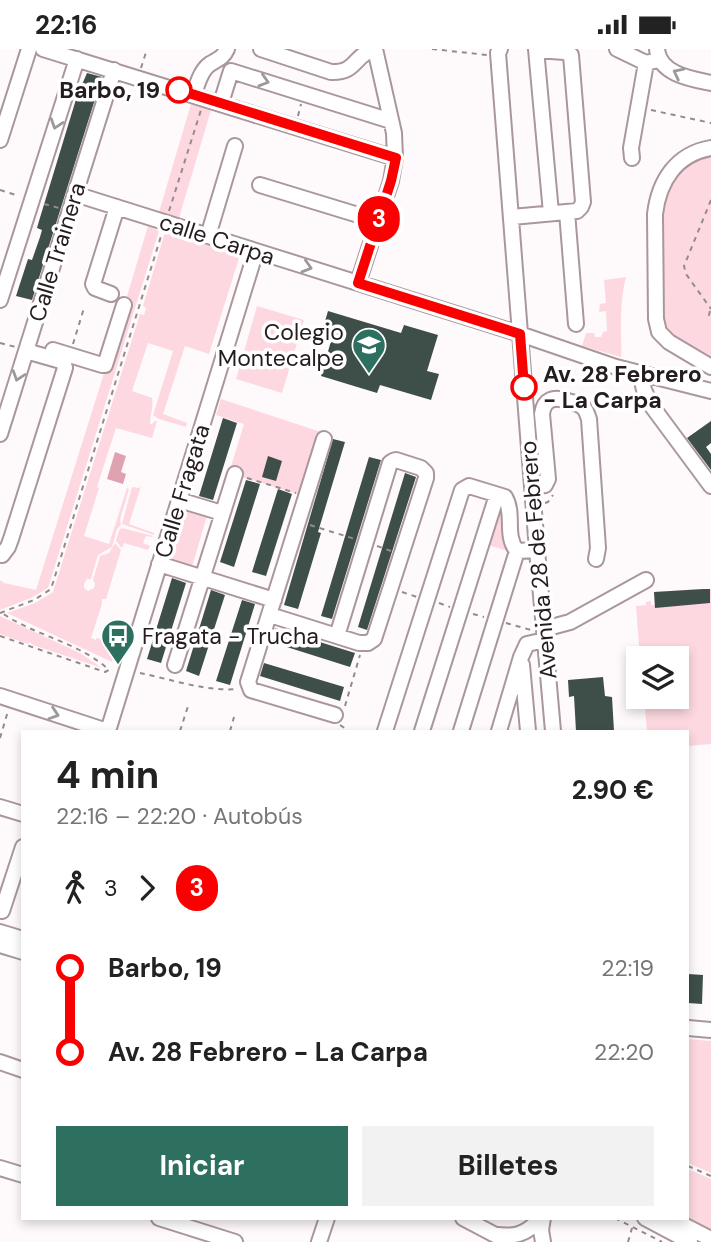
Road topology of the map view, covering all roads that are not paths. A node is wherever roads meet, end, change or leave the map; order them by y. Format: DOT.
graph roads {
  1 [pos="29,49"];
  2 [pos="43,49"];
  3 [pos="227,49"];
  4 [pos="261,49"];
  5 [pos="374,49"];
  6 [pos="617,49"];
  7 [pos="536,50"];
  8 [pos="495,51"];
  9 [pos="654,56"];
  10 [pos="77,59"];
  11 [pos="114,70"];
  12 [pos="711,83"];
  13 [pos="199,96"];
  14 [pos="221,103"];
  15 [pos="391,121"];
  16 [pos="0,140"];
  17 [pos="235,144"];
  18 [pos="711,148"];
  19 [pos="396,158"];
  20 [pos="632,158"];
  21 [pos="260,185"];
  22 [pos="75,194"];
  23 [pos="117,207"];
  24 [pos="566,212"];
  25 [pos="551,213"];
  26 [pos="512,217"];
  27 [pos="378,221"];
  28 [pos="208,236"];
  29 [pos="256,251"];
  30 [pos="358,283"];
  31 [pos="111,293"];
  32 [pos="0,300"];
  33 [pos="124,305"];
  34 [pos="576,324"];
  35 [pos="520,334"];
  36 [pos="28,346"];
  37 [pos="711,367"];
  38 [pos="639,373"];
  39 [pos="711,391"];
  40 [pos="0,434"];
  41 [pos="324,439"];
  42 [pos="235,474"];
  43 [pos="711,486"];
  44 [pos="532,487"];
  45 [pos="497,495"];
  46 [pos="179,500"];
  47 [pos="222,513"];
  48 [pos="537,550"];
  49 [pos="517,551"];
  50 [pos="2,555"];
  51 [pos="596,559"];
  52 [pos="159,564"];
  53 [pos="202,577"];
  54 [pos="646,580"];
  55 [pos="274,600"];
  56 [pos="270,615"];
  57 [pos="544,634"];
  58 [pos="337,636"];
  59 [pos="521,657"];
  60 [pos="175,665"];
  61 [pos="6,698"];
  62 [pos="335,715"];
  63 [pos="104,730"];
  64 [pos="107,730"];
  65 [pos="385,730"];
  66 [pos="422,730"];
  67 [pos="461,730"];
  68 [pos="499,730"];
  69 [pos="528,730"];
  70 [pos="553,730"];
  71 [pos="0,807"];
  72 [pos="21,813"];
  73 [pos="21,852"];
  74 [pos="2,911"];
  75 [pos="0,932"];
  76 [pos="21,938"];
  77 [pos="0,945"];
  78 [pos="21,951"];
  79 [pos="689,1028"];
  80 [pos="711,1030"];
  81 [pos="0,1062"];
  82 [pos="21,1069"];
  83 [pos="0,1168"];
  84 [pos="21,1174"];
  85 [pos="165,1220"];
  86 [pos="326,1220"];
  87 [pos="466,1220"];
  88 [pos="539,1220"];
  89 [pos="541,1220"];
  90 [pos="549,1220"];
  91 [pos="649,1220"];
  92 [pos="674,1220"];
  93 [pos="485,1235"];
  94 [pos="711,1240"];
  95 [pos="235,1242"];
  96 [pos="319,1242"];
  97 [pos="509,1242"];
  98 [pos="543,1242"];
  99 [pos="690,1242"];
  1 -- 16 [label="street"];
  2 -- 10 [label="street"];
  3 -- 13 [label="street"];
  4 -- 5 [label="street"];
  5 -- 15 [label="street"];
  6 -- 9 [label="street"];
  7 -- 24 [label="street"];
  7 -- 25 [label="street"];
  8 -- 26 [label="street, Avenida 28 de Febrero"];
  12 -- 9 [label="street, one-way"];
  9 -- 20 [label="street"];
  10 -- 11 [label="street"];
  10 -- 32 [label="street, one-way"];
  11 -- 13 [label="street"];
  11 -- 22 [label="street, Calle Trainera"];
  13 -- 14 [label="street"];
  14 -- 15 [label="street, one-way"];
  14 -- 19 [label="street"];
  15 -- 19 [label="street"];
  17 -- 28 [label="street"];
  18 -- 37 [label="street"];
  19 -- 27 [label="street"];
  21 -- 27 [label="street"];
  22 -- 23 [label="street, calle Carpa"];
  22 -- 36 [label="street, Calle Trainera"];
  23 -- 28 [label="street, calle Carpa"];
  23 -- 31 [label="street"];
  24 -- 25 [label="street"];
  24 -- 34 [label="street"];
  25 -- 26 [label="street"];
  26 -- 35 [label="street, Avenida 28 de Febrero"];
  27 -- 30 [label="street"];
  28 -- 29 [label="street, calle Carpa"];
  29 -- 30 [label="street, calle Carpa, one-way"];
  29 -- 46 [label="street, Calle Fragata"];
  30 -- 35 [label="street, calle Carpa"];
  33 -- 36 [label="street"];
  35 -- 38 [label="street, calle Carpa"];
  35 -- 44 [label="street, Avenida 28 de Febrero"];
  36 -- 40 [label="street, Calle Trainera, one-way"];
  36 -- 50 [label="street"];
  38 -- 39 [label="street, calle Carpa"];
  38 -- 43 [label="street"];
  41 -- 55 [label="street"];
  42 -- 47 [label="street"];
  44 -- 48 [label="street, Avenida 28 de Febrero"];
  44 -- 51 [label="street"];
  45 -- 49 [label="street"];
  45 -- 65 [label="street"];
  45 -- 66 [label="street"];
  46 -- 47 [label="street"];
  46 -- 52 [label="street, Calle Fragata"];
  47 -- 53 [label="street"];
  48 -- 49 [label="street"];
  48 -- 57 [label="street, Avenida 28 de Febrero"];
  49 -- 67 [label="street"];
  52 -- 53 [label="street"];
  52 -- 64 [label="street, Calle Fragata"];
  53 -- 55 [label="street"];
  53 -- 60 [label="street"];
  54 -- 57 [label="street"];
  55 -- 56 [label="street"];
  56 -- 58 [label="street"];
  56 -- 62 [label="street"];
  57 -- 59 [label="street"];
  57 -- 70 [label="street, Avenida 28 de Febrero"];
  58 -- 58 [label="street"];
  59 -- 68 [label="street"];
  59 -- 69 [label="street"];
  61 -- 63 [label="street, one-way"];
  71 -- 72 [label="street"];
  73 -- 74 [label="street"];
  75 -- 76 [label="street"];
  77 -- 78 [label="street"];
  79 -- 80 [label="street"];
  81 -- 82 [label="street"];
  83 -- 84 [label="street"];
  85 -- 95 [label="street"];
  86 -- 96 [label="street"];
  87 -- 93 [label="street"];
  88 -- 93 [label="street"];
  89 -- 98 [label="street"];
  90 -- 98 [label="street"];
  91 -- 99 [label="street"];
  92 -- 94 [label="street"];
  93 -- 97 [label="street"];
}
